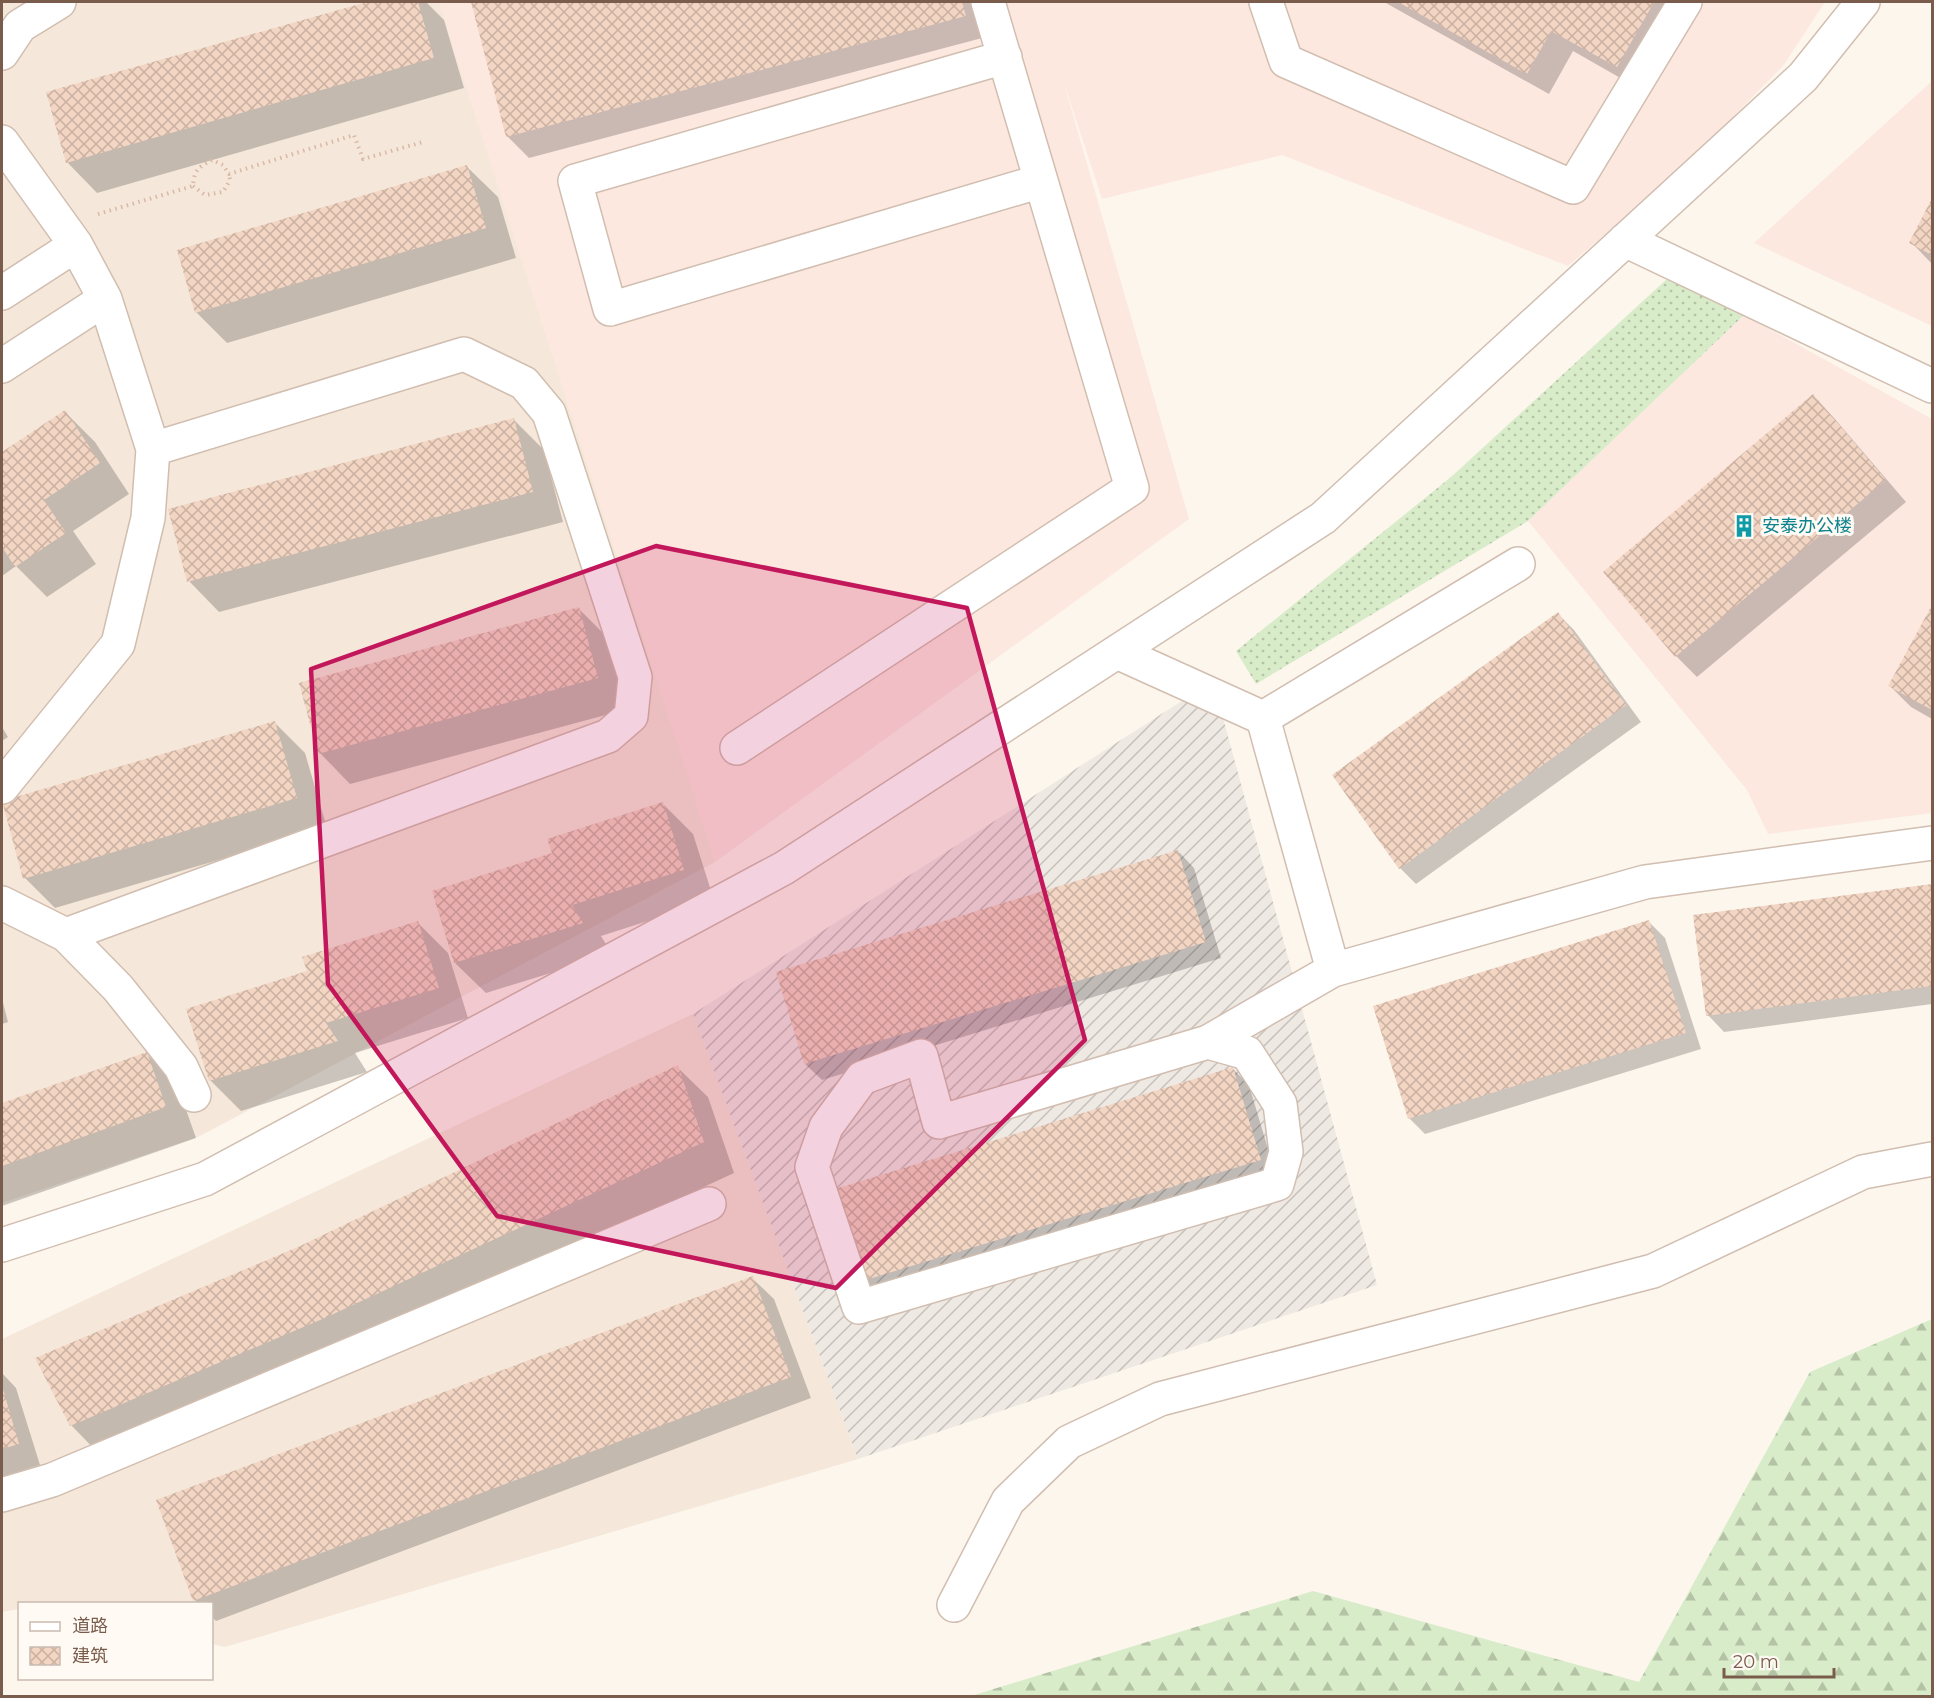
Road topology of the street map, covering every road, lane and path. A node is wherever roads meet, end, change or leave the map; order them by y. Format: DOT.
graph roads {
  1 [pos="58,2"];
  2 [pos="988,2"];
  3 [pos="1266,2"];
  4 [pos="1685,2"];
  5 [pos="1851,5"];
  6 [pos="2,53"];
  7 [pos="1005,57"];
  8 [pos="2,142"];
  9 [pos="423,142"];
  10 [pos="229,174"];
  11 [pos="1041,181"];
  12 [pos="193,186"];
  13 [pos="69,235"];
  14 [pos="1625,240"];
  15 [pos="2,293"];
  16 [pos="105,300"];
  17 [pos="2,366"];
  18 [pos="1932,386"];
  19 [pos="153,449"];
  20 [pos="1518,564"];
  21 [pos="1117,652"];
  22 [pos="1263,718"];
  23 [pos="737,748"];
  24 [pos="2,787"];
  25 [pos="1932,843"];
  26 [pos="2,903"];
  27 [pos="66,935"];
  28 [pos="1333,970"];
  29 [pos="1208,1042"];
  30 [pos="194,1095"];
  31 [pos="1932,1159"];
  32 [pos="709,1204"];
  33 [pos="2,1245"];
  34 [pos="2,1495"];
  35 [pos="954,1605"];
  1 -- 6 [label="street"];
  2 -- 7 [label="street"];
  3 -- 4 [label="street"];
  5 -- 14 [label="street"];
  7 -- 11 [label="street"];
  7 -- 11 [label="street"];
  8 -- 13 [label="street"];
  9 -- 10 [label="path"];
  10 -- 12 [label="path"];
  10 -- 12 [label="path"];
  11 -- 23 [label="street"];
  12 -- 13 [label="path"];
  13 -- 15 [label="street"];
  13 -- 16 [label="street"];
  14 -- 18 [label="street"];
  14 -- 21 [label="street"];
  16 -- 17 [label="street"];
  16 -- 19 [label="street"];
  19 -- 24 [label="street"];
  19 -- 27 [label="street"];
  20 -- 22 [label="street"];
  21 -- 22 [label="street"];
  21 -- 33 [label="street"];
  22 -- 28 [label="street"];
  25 -- 28 [label="street"];
  26 -- 27 [label="street"];
  27 -- 30 [label="street"];
  28 -- 29 [label="street"];
  29 -- 29 [label="street"];
  31 -- 35 [label="street"];
  32 -- 34 [label="street"];
}
